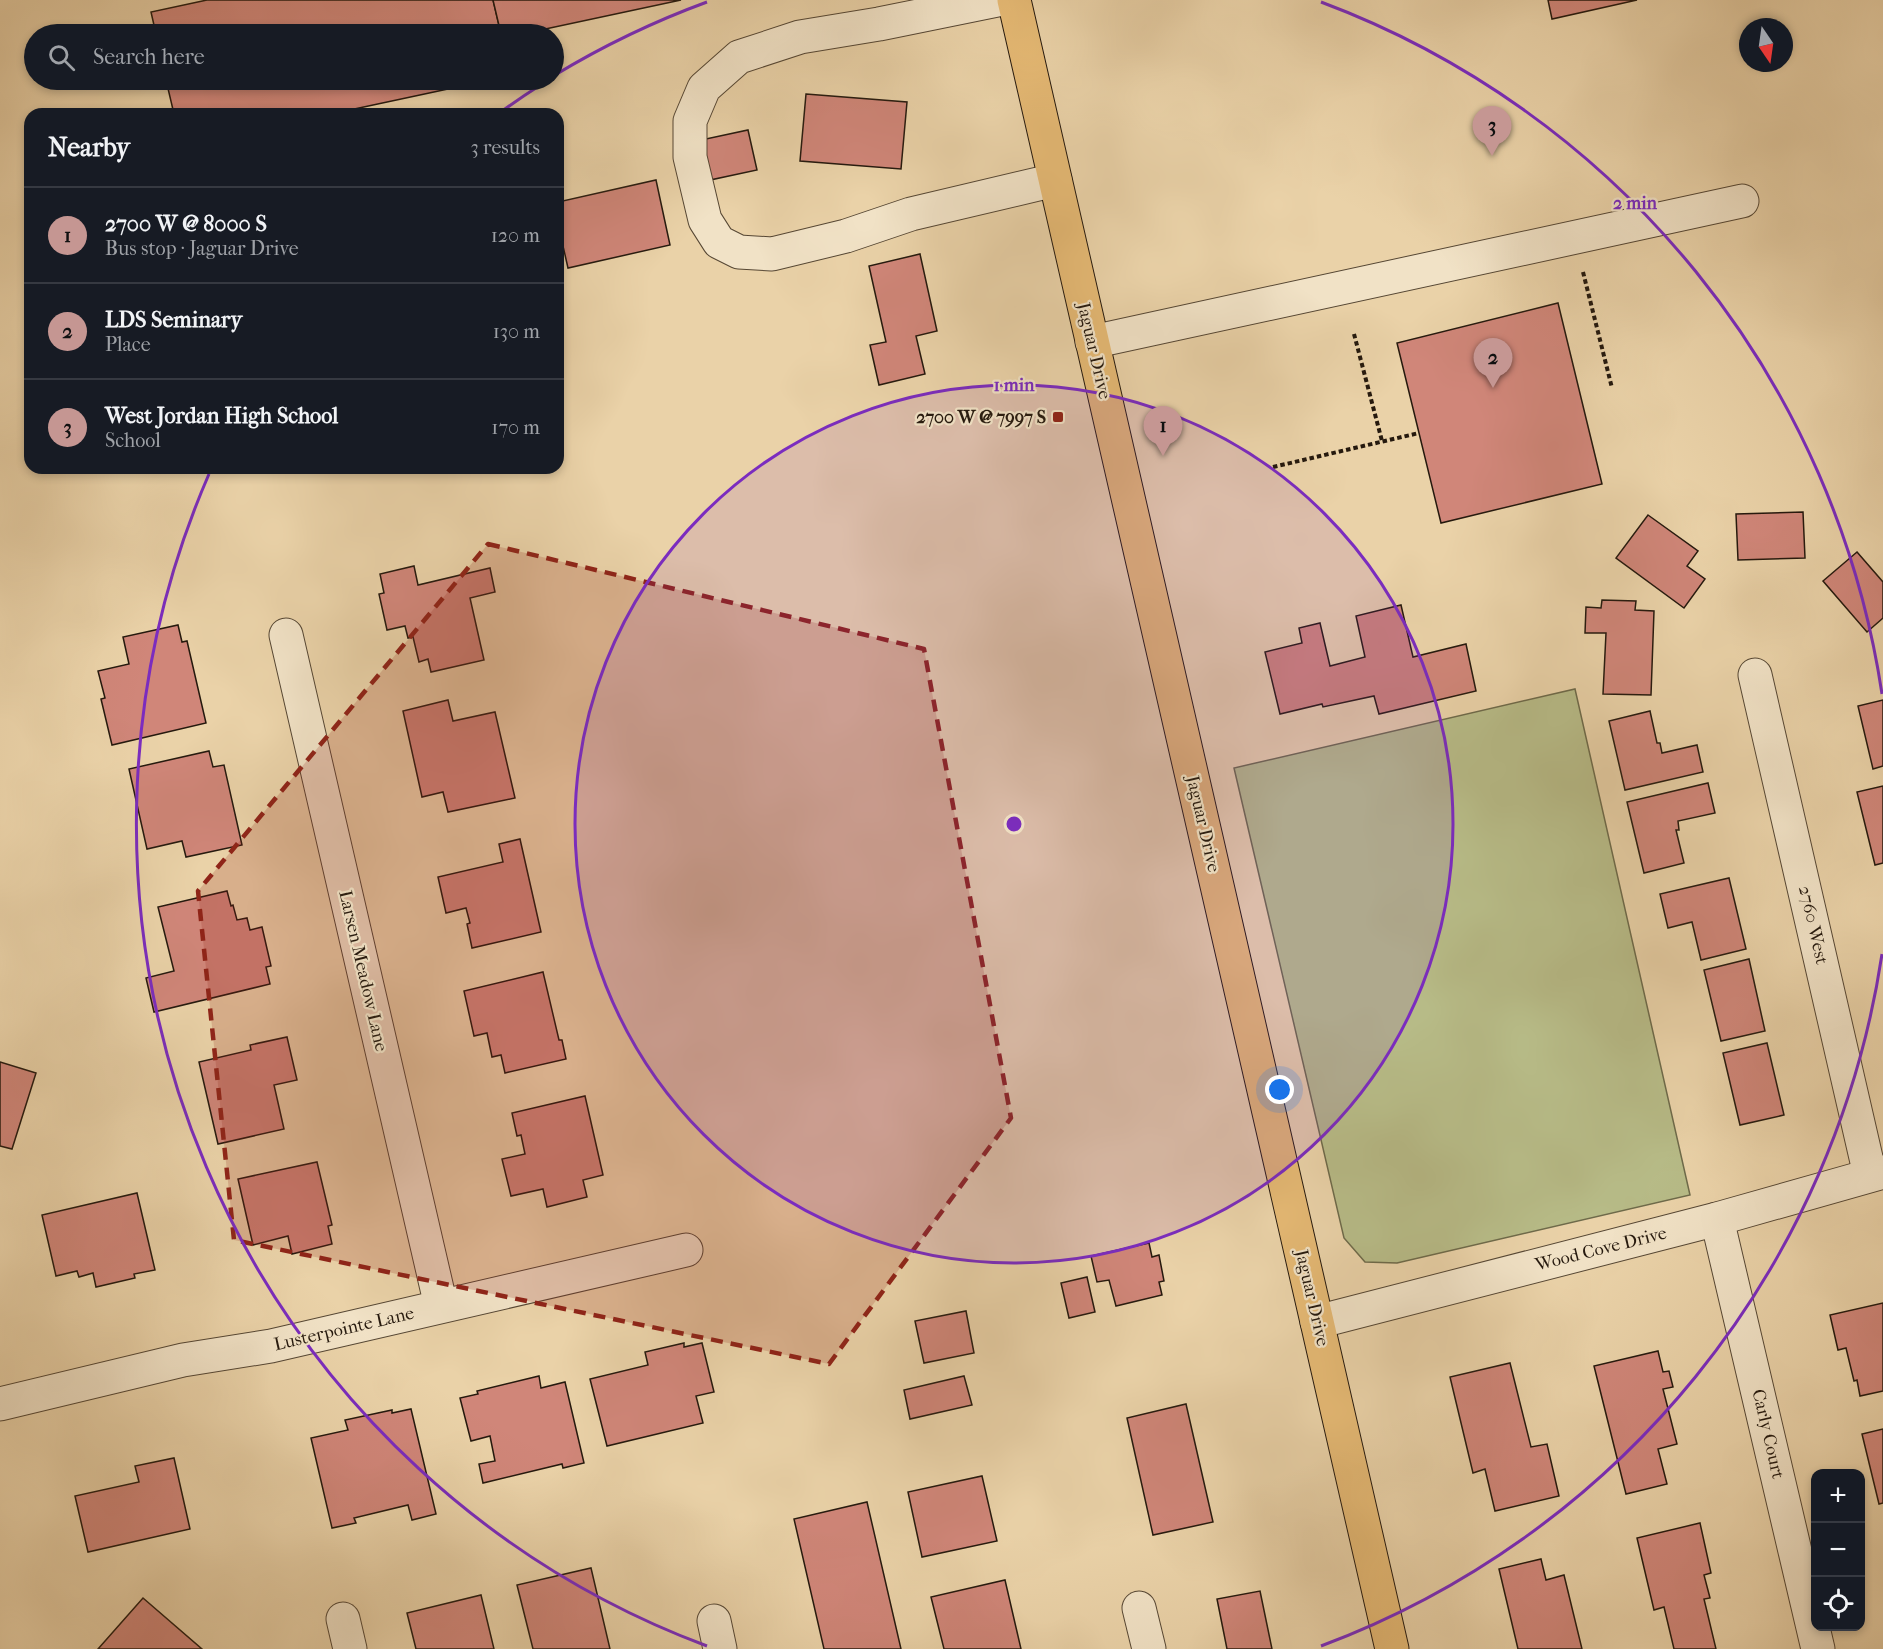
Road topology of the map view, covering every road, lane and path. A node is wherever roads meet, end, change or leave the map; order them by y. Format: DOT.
graph roads {
  1 [pos="997,0"];
  2 [pos="1014,0"];
  3 [pos="1055,180"];
  4 [pos="1742,201"];
  5 [pos="1572,237"];
  6 [pos="1354,334"];
  7 [pos="1092,342"];
  8 [pos="1612,388"];
  9 [pos="1419,432"];
  10 [pos="1382,441"];
  11 [pos="1273,467"];
  12 [pos="286,635"];
  13 [pos="1755,675"];
  14 [pos="1876,1174"];
  15 [pos="1718,1219"];
  16 [pos="686,1250"];
  17 [pos="441,1306"];
  18 [pos="1317,1322"];
  19 [pos="0,1404"];
  20 [pos="1139,1608"];
  21 [pos="1149,1649"];
  22 [pos="1392,1649"];
  23 [pos="1818,1649"];
  1 -- 3 [label="street"];
  2 -- 3 [label="main road, Jaguar Drive"];
  3 -- 7 [label="main road, Jaguar Drive"];
  4 -- 5 [label="street"];
  5 -- 7 [label="street"];
  5 -- 8 [label="path"];
  6 -- 10 [label="path"];
  7 -- 18 [label="main road, Jaguar Drive"];
  9 -- 10 [label="path"];
  10 -- 11 [label="path"];
  12 -- 17 [label="street, Larsen Meadow Lane"];
  13 -- 14 [label="street, 2760 West"];
  14 -- 15 [label="street, Wood Cove Drive"];
  15 -- 18 [label="street, Wood Cove Drive"];
  15 -- 23 [label="street, Carly Court"];
  16 -- 17 [label="street, Lusterpointe Lane"];
  17 -- 19 [label="street, Lusterpointe Lane"];
  18 -- 22 [label="main road, Jaguar Drive"];
  20 -- 21 [label="street"];
}
